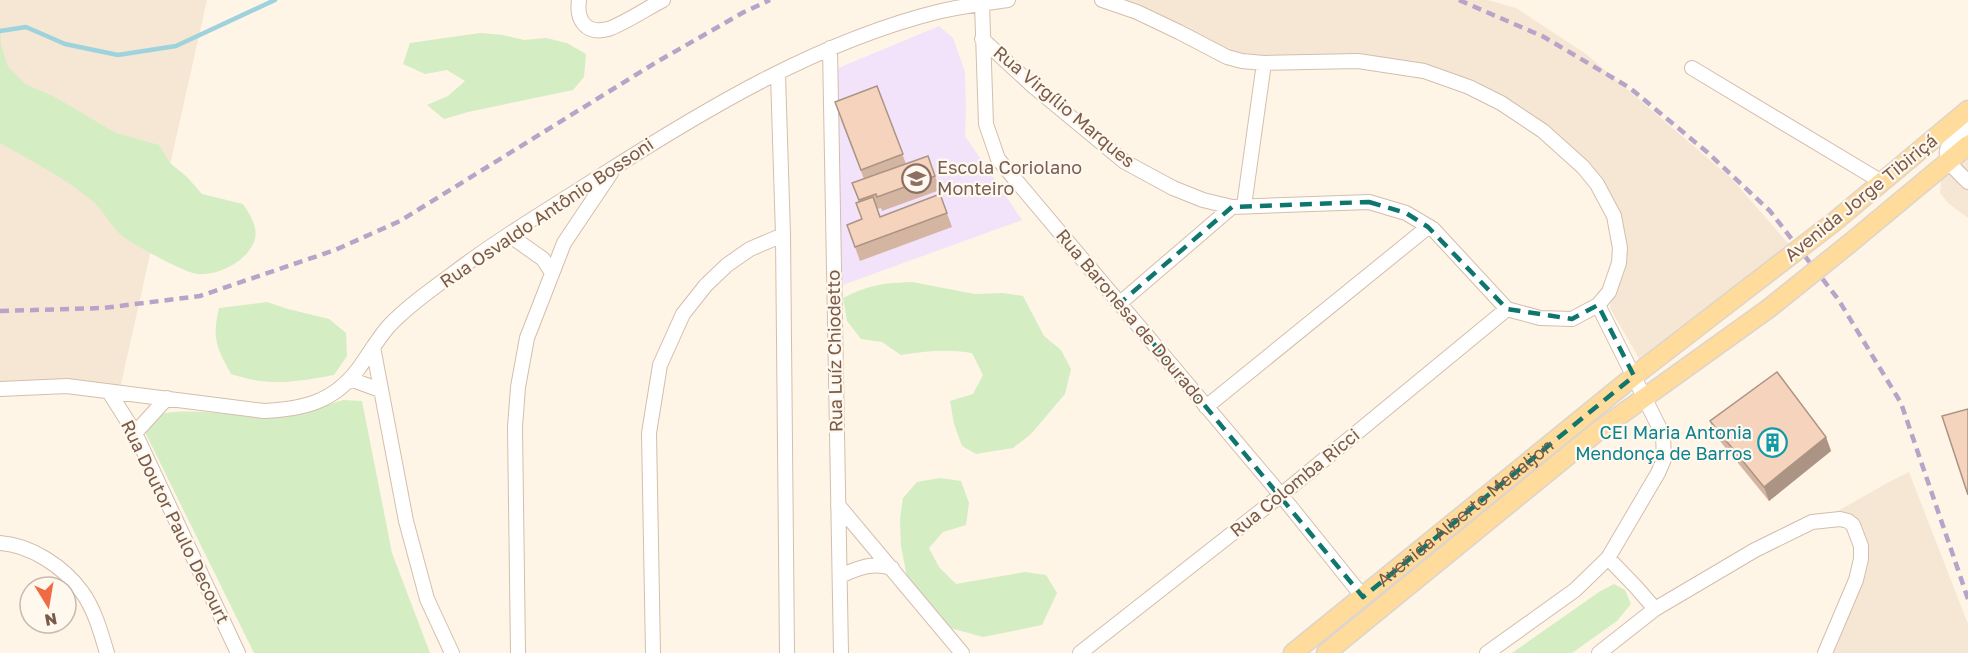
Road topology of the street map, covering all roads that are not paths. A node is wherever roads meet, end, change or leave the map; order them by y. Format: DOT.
graph roads {
  1 [pos="579,0"];
  2 [pos="663,0"];
  3 [pos="1008,0"];
  4 [pos="1102,0"];
  5 [pos="982,4"];
  6 [pos="982,39"];
  7 [pos="830,48"];
  8 [pos="1264,63"];
  9 [pos="1692,68"];
  10 [pos="778,75"];
  11 [pos="1968,110"];
  12 [pos="1968,125"];
  13 [pos="1968,145"];
  14 [pos="1948,162"];
  15 [pos="616,166"];
  16 [pos="1882,182"];
  17 [pos="1968,182"];
  18 [pos="1238,207"];
  19 [pos="1428,227"];
  20 [pos="509,235"];
  21 [pos="783,235"];
  22 [pos="552,273"];
  23 [pos="1752,285"];
  24 [pos="1120,303"];
  25 [pos="1598,305"];
  26 [pos="1507,309"];
  27 [pos="1768,309"];
  28 [pos="373,347"];
  29 [pos="1634,376"];
  30 [pos="350,379"];
  31 [pos="0,389"];
  32 [pos="380,390"];
  33 [pos="109,392"];
  34 [pos="167,398"];
  35 [pos="1644,398"];
  36 [pos="1206,407"];
  37 [pos="135,434"];
  38 [pos="1281,495"];
  39 [pos="838,506"];
  40 [pos="0,543"];
  41 [pos="1608,558"];
  42 [pos="892,568"];
  43 [pos="840,576"];
  44 [pos="1363,597"];
  45 [pos="1655,609"];
  46 [pos="517,652"];
  47 [pos="107,653"];
  48 [pos="238,653"];
  49 [pos="452,653"];
  50 [pos="653,653"];
  51 [pos="787,653"];
  52 [pos="841,653"];
  53 [pos="962,653"];
  54 [pos="1080,653"];
  55 [pos="1293,653"];
  56 [pos="1326,653"];
  57 [pos="1488,653"];
  58 [pos="1599,653"];
  59 [pos="1825,653"];
  1 -- 2 [label="street"];
  3 -- 5 [label="street, Rua Osvaldo Antônio Bossoni"];
  4 -- 8 [label="street"];
  5 -- 6 [label="street, Rua Baronesa de Dourado"];
  5 -- 7 [label="street, Rua Osvaldo Antônio Bossoni"];
  6 -- 18 [label="street, Rua Virgílio Marques"];
  6 -- 24 [label="street, Rua Baronesa de Dourado"];
  7 -- 10 [label="street, Rua Osvaldo Antônio Bossoni"];
  7 -- 39 [label="street, Rua Luíz Chiodetto"];
  8 -- 18 [label="street"];
  8 -- 25 [label="street"];
  9 -- 16 [label="street"];
  10 -- 15 [label="street, Rua Osvaldo Antônio Bossoni"];
  10 -- 21 [label="street"];
  11 -- 16 [label="main road, Avenida Jorge Tibiriçá"];
  12 -- 14 [label="street"];
  13 -- 14 [label="main road, Avenida Jorge Tibiriçá"];
  14 -- 17 [label="street"];
  14 -- 27 [label="main road, Avenida Jorge Tibiriçá, bridge"];
  15 -- 20 [label="street, Rua Osvaldo Antônio Bossoni"];
  15 -- 22 [label="street"];
  16 -- 23 [label="main road, Avenida Jorge Tibiriçá, bridge"];
  18 -- 19 [label="street, Rua Virgílio Marques"];
  18 -- 24 [label="street"];
  19 -- 26 [label="street, Rua Virgílio Marques"];
  19 -- 36 [label="street"];
  20 -- 22 [label="street"];
  20 -- 28 [label="street, Rua Osvaldo Antônio Bossoni"];
  21 -- 50 [label="street"];
  21 -- 51 [label="street"];
  22 -- 46 [label="street"];
  23 -- 29 [label="main road, Avenida Alberto Medaljon"];
  24 -- 36 [label="street, Rua Baronesa de Dourado"];
  25 -- 26 [label="street"];
  25 -- 29 [label="street"];
  26 -- 38 [label="street, Rua Colomba Ricci"];
  27 -- 35 [label="main road, Avenida Alberto Medaljon"];
  28 -- 30 [label="street, Rua Osvaldo Antônio Bossoni"];
  28 -- 32 [label="street"];
  29 -- 35 [label="street"];
  29 -- 44 [label="main road, Avenida Alberto Medaljon"];
  30 -- 32 [label="street"];
  30 -- 34 [label="street, Rua Osvaldo Antônio Bossoni"];
  31 -- 33 [label="street, Rua Osvaldo Antônio Bossoni"];
  32 -- 49 [label="street"];
  33 -- 34 [label="street, Rua Osvaldo Antônio Bossoni"];
  33 -- 37 [label="street, Rua Doutor Paulo Decourt"];
  34 -- 37 [label="street"];
  35 -- 41 [label="street"];
  35 -- 56 [label="main road, Avenida Alberto Medaljon"];
  36 -- 38 [label="street, Rua Baronesa de Dourado"];
  37 -- 48 [label="street, Rua Doutor Paulo Decourt"];
  38 -- 44 [label="street, Rua Baronesa de Dourado"];
  38 -- 54 [label="street, Rua Colomba Ricci"];
  39 -- 42 [label="street"];
  39 -- 43 [label="street, Rua Luíz Chiodetto"];
  40 -- 47 [label="street"];
  41 -- 45 [label="street"];
  41 -- 57 [label="street"];
  42 -- 43 [label="street"];
  42 -- 53 [label="street"];
  43 -- 52 [label="street, Rua Luíz Chiodetto"];
  44 -- 55 [label="main road, Avenida Alberto Medaljon"];
  45 -- 58 [label="street"];
  45 -- 59 [label="street"];
}
